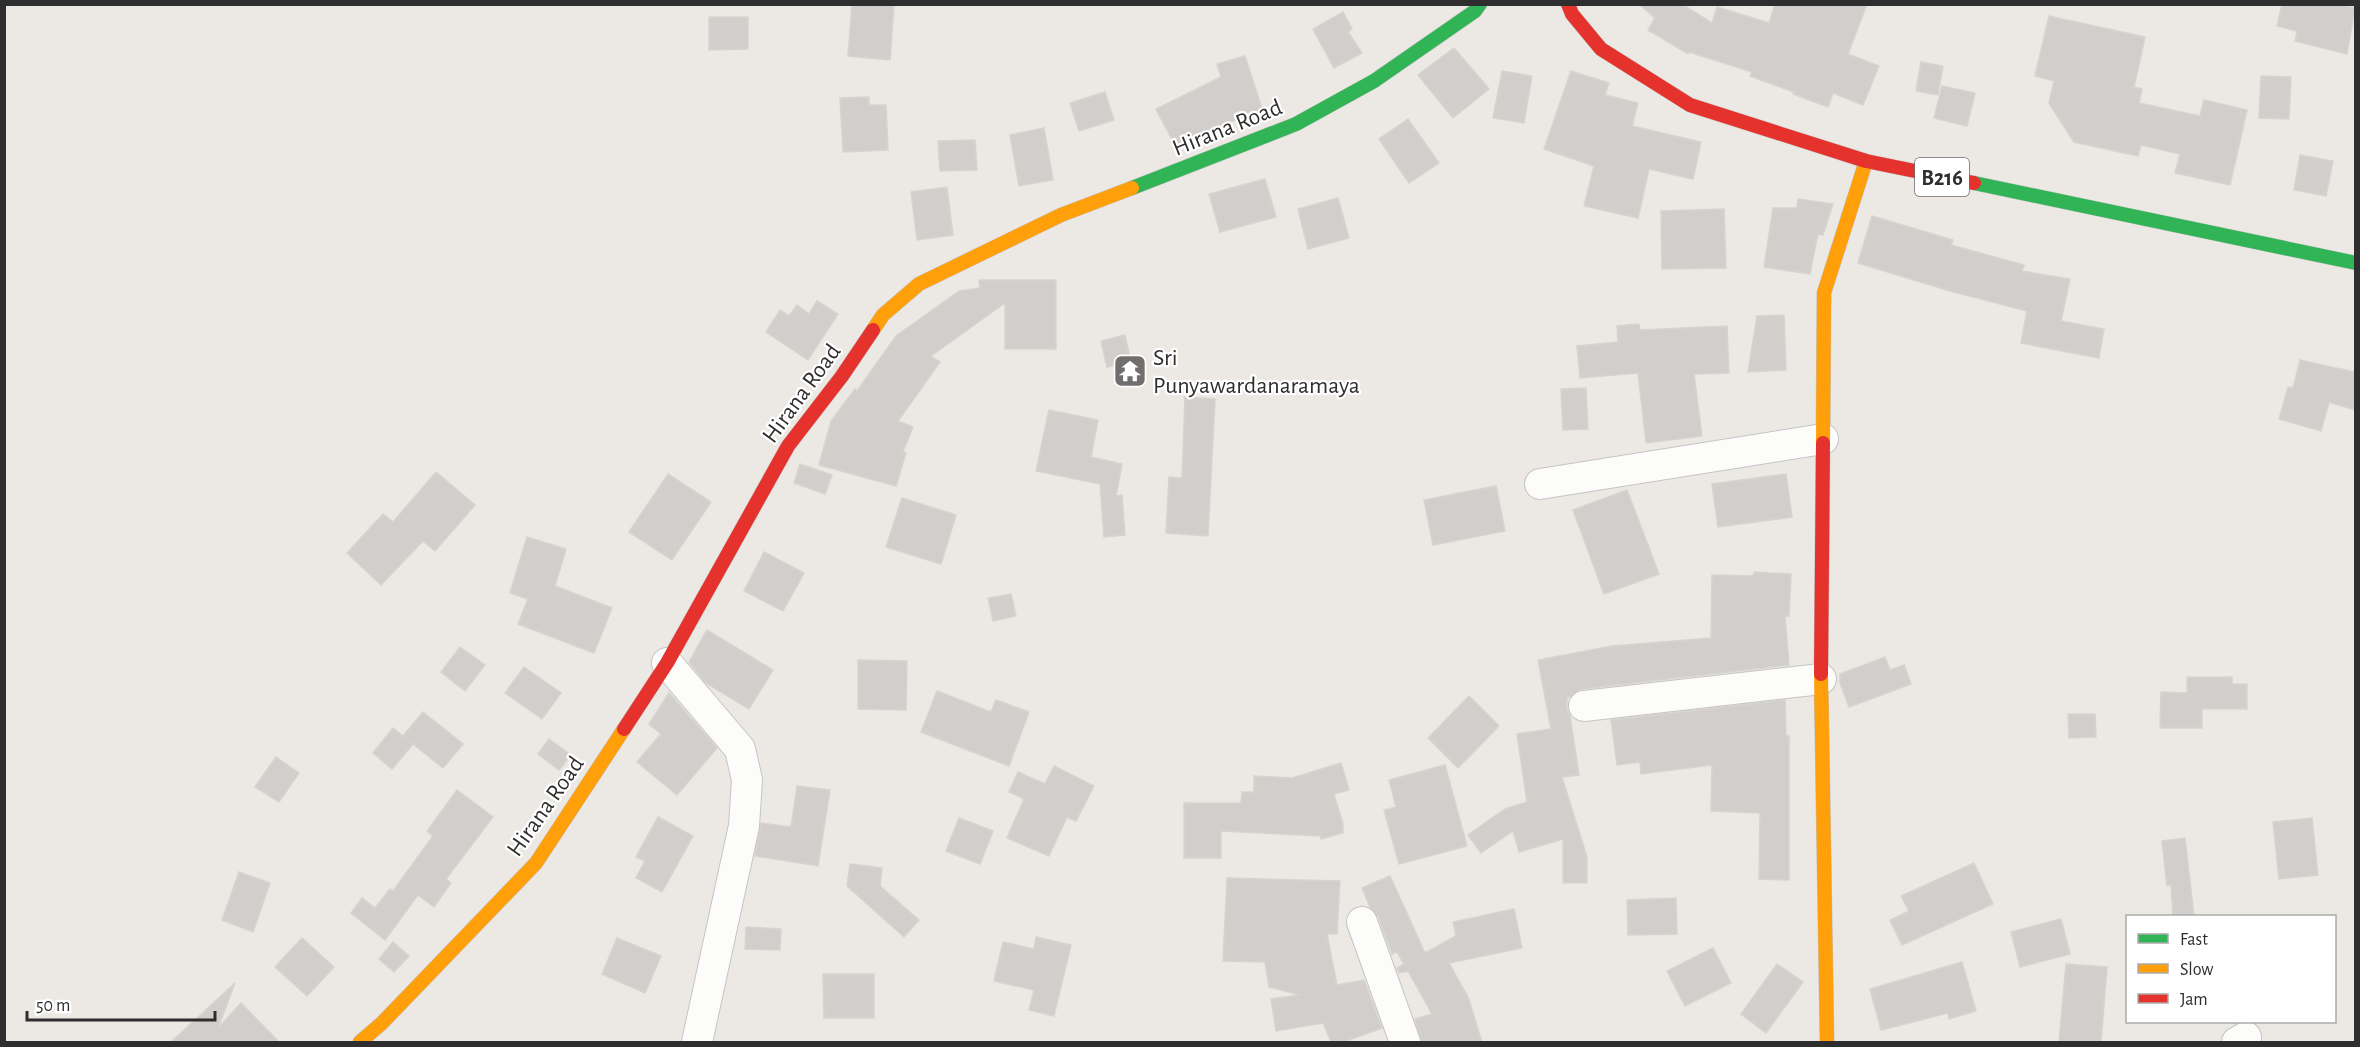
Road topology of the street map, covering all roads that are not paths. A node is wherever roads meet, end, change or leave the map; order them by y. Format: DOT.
graph roads {
  1 [pos="1480,4"];
  2 [pos="1568,4"];
  3 [pos="1866,161"];
  4 [pos="2355,263"];
  5 [pos="1823,439"];
  6 [pos="1540,484"];
  7 [pos="667,663"];
  8 [pos="1821,680"];
  9 [pos="1584,706"];
  10 [pos="1362,922"];
  11 [pos="360,1042"];
  12 [pos="697,1042"];
  13 [pos="1405,1042"];
  14 [pos="1827,1042"];
  1 -- 7 [label="street, Hirana Road"];
  2 -- 3 [label="street, B216"];
  3 -- 4 [label="street, B216"];
  3 -- 5 [label="street"];
  5 -- 6 [label="street"];
  5 -- 8 [label="street"];
  7 -- 11 [label="street, Hirana Road"];
  7 -- 12 [label="street"];
  8 -- 9 [label="street"];
  8 -- 14 [label="street"];
  10 -- 13 [label="street"];
}
